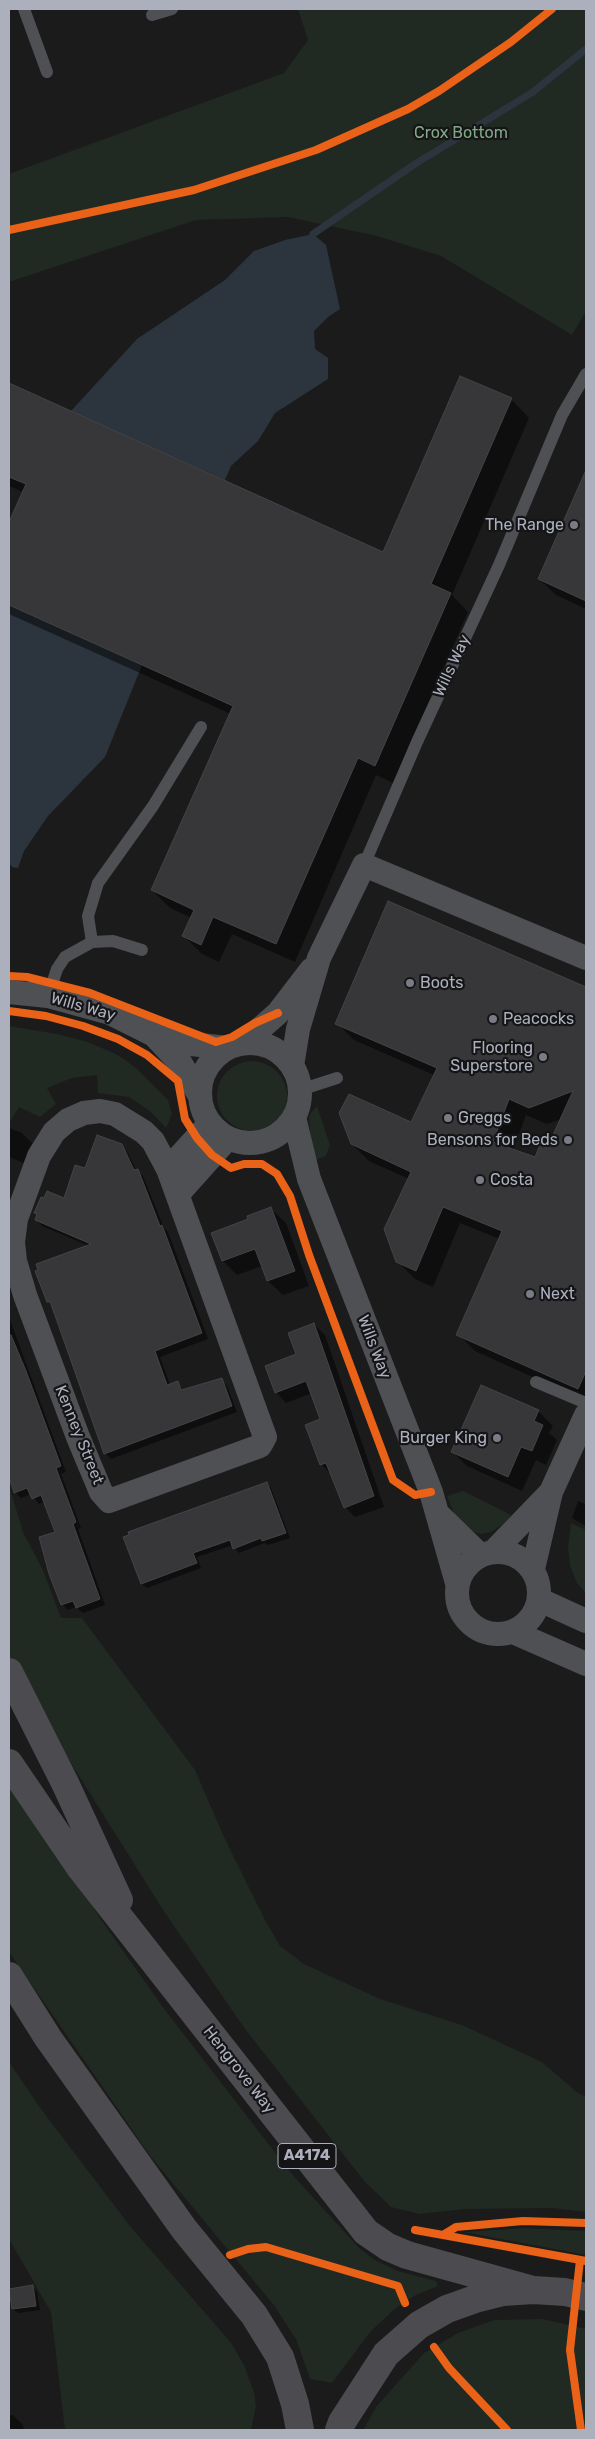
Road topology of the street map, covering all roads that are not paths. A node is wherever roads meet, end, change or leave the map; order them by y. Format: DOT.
graph roads {
  1 [pos="24,9"];
  2 [pos="172,9"];
  3 [pos="152,15"];
  4 [pos="47,72"];
  5 [pos="586,374"];
  6 [pos="201,727"];
  7 [pos="364,865"];
  8 [pos="92,942"];
  9 [pos="142,950"];
  10 [pos="319,958"];
  11 [pos="586,958"];
  12 [pos="9,992"];
  13 [pos="48,996"];
  14 [pos="154,1035"];
  15 [pos="236,1046"];
  16 [pos="292,1066"];
  17 [pos="337,1078"];
  18 [pos="300,1090"];
  19 [pos="200,1096"];
  20 [pos="294,1117"];
  21 [pos="219,1131"];
  22 [pos="270,1139"];
  23 [pos="168,1169"];
  24 [pos="309,1179"];
  25 [pos="178,1194"];
  26 [pos="536,1382"];
  27 [pos="586,1403"];
  28 [pos="586,1415"];
  29 [pos="552,1492"];
  30 [pos="439,1515"];
  31 [pos="487,1553"];
  32 [pos="533,1569"];
  33 [pos="457,1583"];
  34 [pos="540,1600"];
  35 [pos="586,1621"];
  36 [pos="513,1632"];
  37 [pos="586,1664"];
  38 [pos="9,1672"];
  39 [pos="9,1763"];
  40 [pos="137,1941"];
  41 [pos="9,1976"];
  42 [pos="9,2011"];
  43 [pos="184,2229"];
  44 [pos="533,2290"];
  45 [pos="586,2297"];
  46 [pos="300,2430"];
  47 [pos="339,2430"];
  1 -- 4 [label="lane"];
  2 -- 3 [label="lane"];
  5 -- 7 [label="lane, Wills Way"];
  6 -- 8 [label="lane"];
  7 -- 10 [label="street, Wills Way"];
  7 -- 11 [label="street"];
  8 -- 9 [label="lane"];
  8 -- 13 [label="lane"];
  10 -- 15 [label="street, Wills Way"];
  10 -- 16 [label="street, Wills Way"];
  12 -- 13 [label="street, Wills Way"];
  13 -- 14 [label="street, Wills Way"];
  14 -- 15 [label="street, Wills Way"];
  14 -- 19 [label="street, Wills Way"];
  15 -- 16 [label="street, Wills Way"];
  15 -- 19 [label="street, Wills Way"];
  16 -- 18 [label="street, Wills Way"];
  17 -- 18 [label="lane"];
  18 -- 20 [label="street, Wills Way"];
  19 -- 21 [label="street, Wills Way"];
  20 -- 22 [label="street"];
  20 -- 24 [label="street, Wills Way"];
  21 -- 22 [label="street"];
  21 -- 23 [label="street"];
  21 -- 25 [label="street"];
  22 -- 24 [label="street, Wills Way"];
  23 -- 25 [label="street, Kenney Street"];
  23 -- 25 [label="street, Kenney Street"];
  24 -- 30 [label="street, Wills Way"];
  26 -- 27 [label="lane"];
  28 -- 29 [label="street"];
  29 -- 31 [label="street"];
  29 -- 32 [label="street"];
  30 -- 31 [label="street, Wills Way"];
  30 -- 33 [label="street, Wills Way"];
  31 -- 32 [label="street"];
  31 -- 33 [label="street"];
  32 -- 34 [label="street"];
  33 -- 36 [label="street"];
  34 -- 35 [label="street"];
  34 -- 36 [label="street"];
  36 -- 37 [label="street"];
  38 -- 40 [label="highway"];
  39 -- 40 [label="highway, Hengrove Way / A4174"];
  40 -- 44 [label="highway, Hengrove Way / A4174"];
  41 -- 43 [label="highway"];
  42 -- 43 [label="highway"];
  43 -- 46 [label="highway"];
  44 -- 45 [label="highway, A4174"];
  44 -- 47 [label="highway, A4174"];
}
